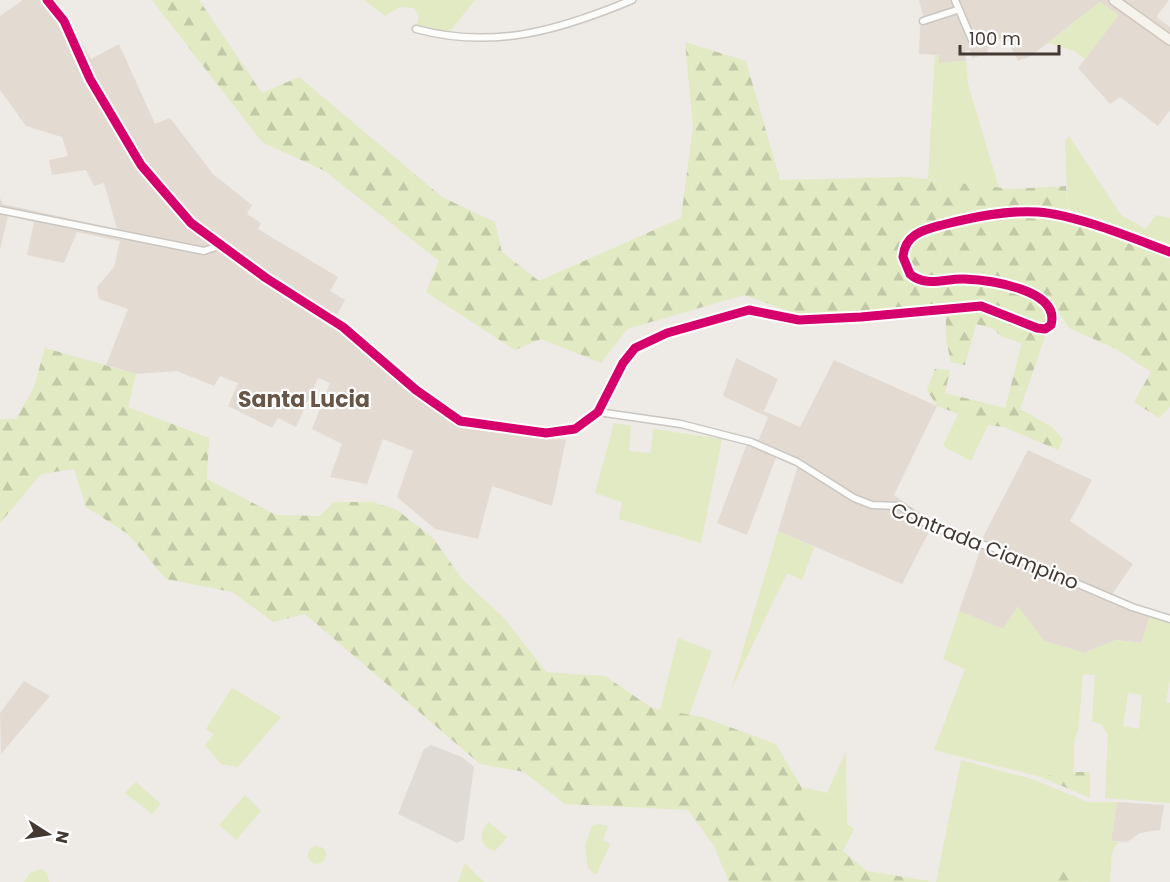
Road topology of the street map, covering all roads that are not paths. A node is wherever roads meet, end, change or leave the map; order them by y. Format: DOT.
graph roads {
  1 [pos="47,0"];
  2 [pos="632,0"];
  3 [pos="955,0"];
  4 [pos="1114,0"];
  5 [pos="957,10"];
  6 [pos="923,21"];
  7 [pos="416,29"];
  8 [pos="972,40"];
  9 [pos="1170,40"];
  10 [pos="0,210"];
  11 [pos="221,245"];
  12 [pos="1170,252"];
  13 [pos="598,412"];
  14 [pos="1170,619"];
  1 -- 11 [label="street"];
  2 -- 7 [label="street"];
  3 -- 5 [label="street"];
  4 -- 9 [label="main road"];
  5 -- 6 [label="street"];
  5 -- 8 [label="street"];
  10 -- 11 [label="street"];
  11 -- 13 [label="street"];
  12 -- 13 [label="street"];
  13 -- 14 [label="street, Contrada Ciampino"];
}
